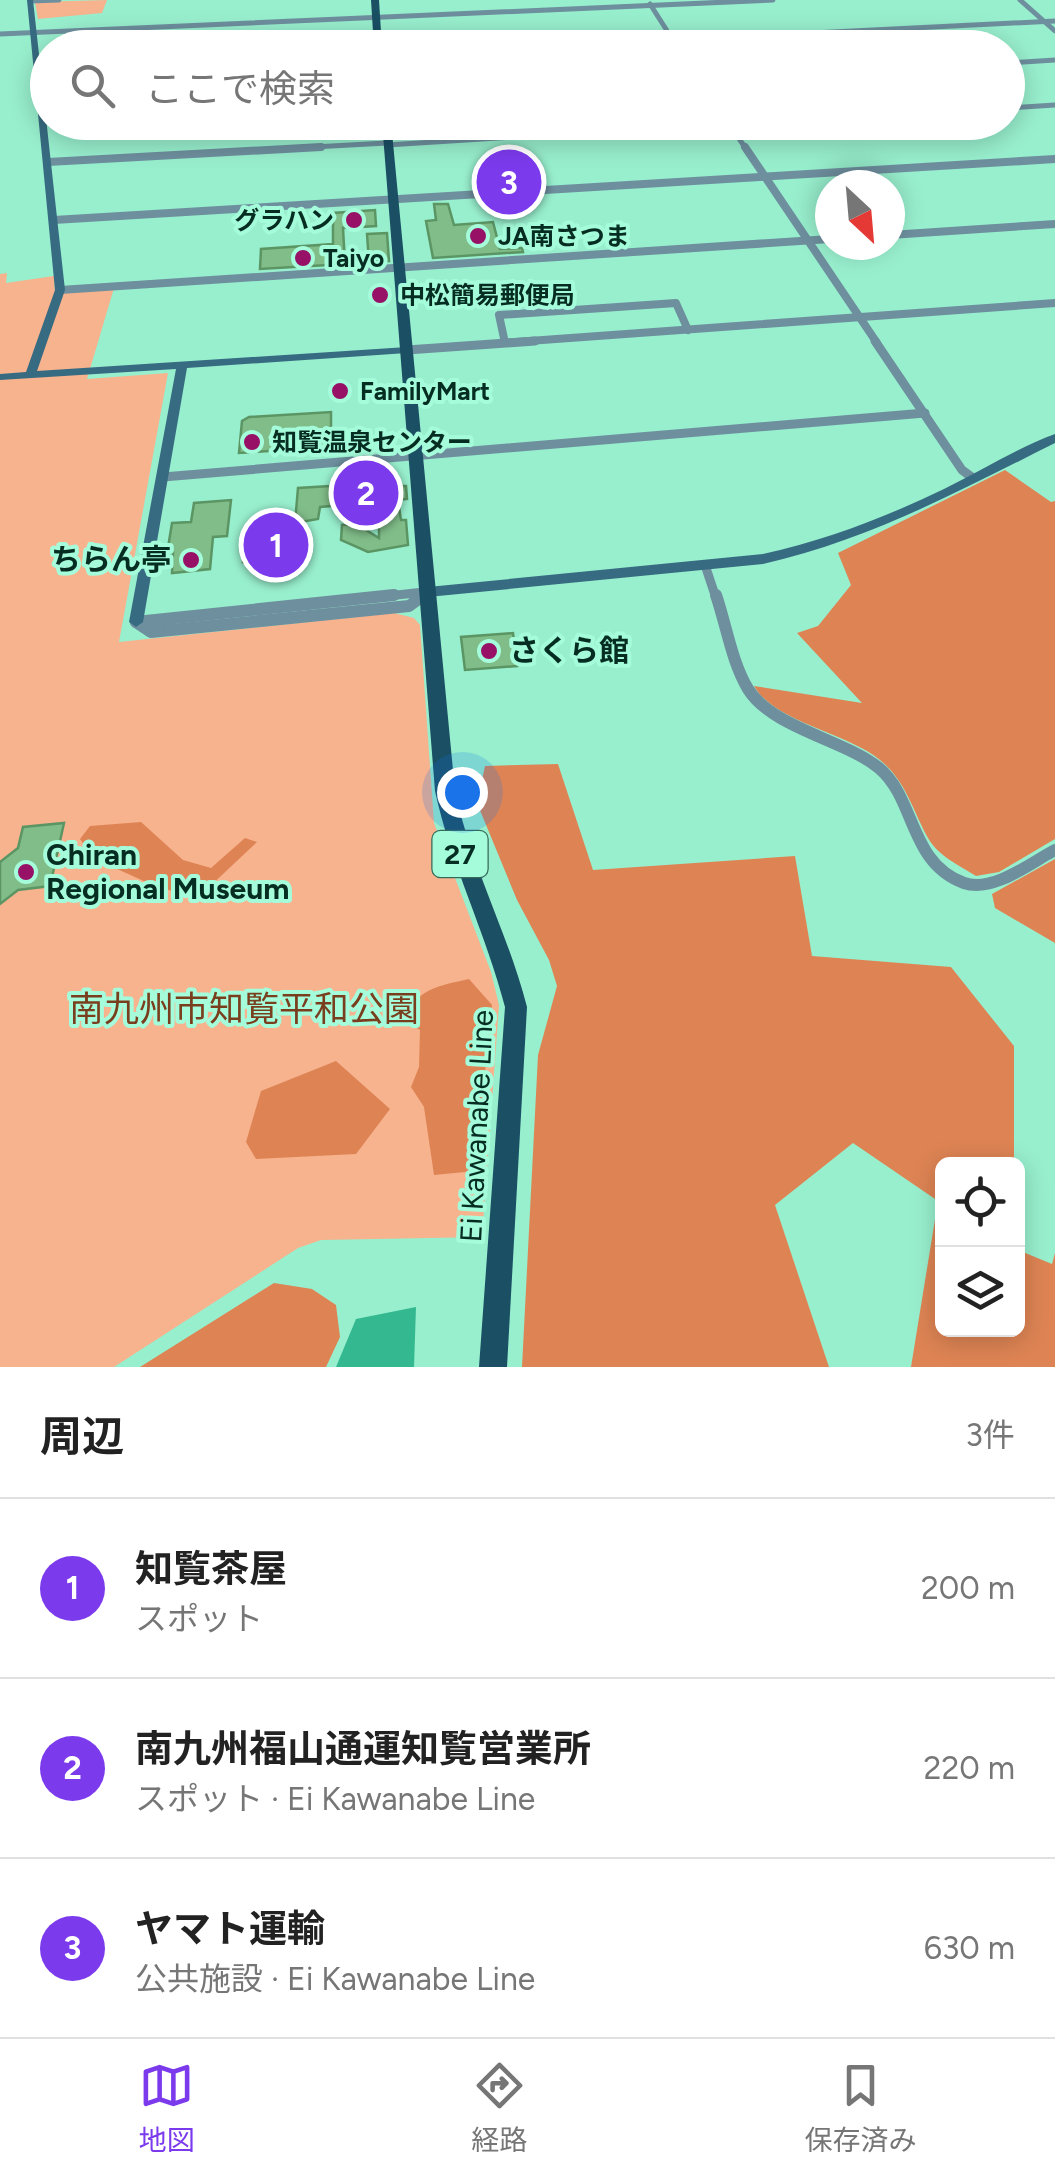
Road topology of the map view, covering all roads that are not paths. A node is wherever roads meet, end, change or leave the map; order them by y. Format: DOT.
graph roads {
  1 [pos="59,0"];
  2 [pos="375,0"];
  3 [pos="774,0"];
  4 [pos="1020,0"];
  5 [pos="30,1"];
  6 [pos="649,3"];
  7 [pos="377,18"];
  8 [pos="1055,21"];
  9 [pos="1044,22"];
  10 [pos="34,30"];
  11 [pos="103,30"];
  12 [pos="377,30"];
  13 [pos="667,30"];
  14 [pos="879,30"];
  15 [pos="1055,32"];
  16 [pos="30,33"];
  17 [pos="0,34"];
  18 [pos="1055,60"];
  19 [pos="1025,62"];
  20 [pos="1055,105"];
  21 [pos="1025,107"];
  22 [pos="47,140"];
  23 [pos="387,140"];
  24 [pos="452,140"];
  25 [pos="740,140"];
  26 [pos="387,144"];
  27 [pos="1055,159"];
  28 [pos="48,162"];
  29 [pos="765,177"];
  30 [pos="393,200"];
  31 [pos="54,220"];
  32 [pos="1055,224"];
  33 [pos="905,234"];
  34 [pos="807,240"];
  35 [pos="815,240"];
  36 [pos="400,268"];
  37 [pos="60,290"];
  38 [pos="1055,304"];
  39 [pos="860,318"];
  40 [pos="688,330"];
  41 [pos="505,344"];
  42 [pos="407,350"];
  43 [pos="182,366"];
  44 [pos="30,376"];
  45 [pos="0,377"];
  46 [pos="924,413"];
  47 [pos="1055,438"];
  48 [pos="417,458"];
  49 [pos="163,478"];
  50 [pos="973,478"];
  51 [pos="705,565"];
  52 [pos="428,592"];
  53 [pos="136,622"];
  54 [pos="1055,850"];
  55 [pos="493,1367"];
  1 -- 5 [label="street"];
  2 -- 7 [label="main road"];
  3 -- 6 [label="street"];
  4 -- 9 [label="street"];
  5 -- 10 [label="street"];
  6 -- 7 [label="street"];
  6 -- 13 [label="street"];
  7 -- 11 [label="street"];
  7 -- 12 [label="main road"];
  8 -- 9 [label="street"];
  9 -- 14 [label="street"];
  9 -- 15 [label="street"];
  16 -- 17 [label="street"];
  18 -- 19 [label="street"];
  20 -- 21 [label="street"];
  22 -- 28 [label="street"];
  23 -- 26 [label="main road, Ei Kawanabe Line / 27"];
  24 -- 26 [label="street"];
  25 -- 29 [label="street"];
  26 -- 28 [label="street"];
  26 -- 30 [label="main road, Ei Kawanabe Line / 27"];
  27 -- 29 [label="street"];
  28 -- 31 [label="street"];
  29 -- 30 [label="street"];
  29 -- 34 [label="street"];
  30 -- 31 [label="street"];
  30 -- 36 [label="main road, Ei Kawanabe Line / 27"];
  31 -- 37 [label="street"];
  32 -- 33 [label="street"];
  34 -- 35 [label="street"];
  34 -- 36 [label="street"];
  34 -- 39 [label="street"];
  36 -- 37 [label="street"];
  36 -- 42 [label="main road, Ei Kawanabe Line / 27"];
  37 -- 44 [label="street"];
  38 -- 39 [label="street"];
  39 -- 40 [label="street"];
  39 -- 46 [label="street"];
  40 -- 41 [label="street"];
  40 -- 41 [label="street"];
  41 -- 42 [label="street"];
  42 -- 43 [label="street"];
  42 -- 48 [label="main road, Ei Kawanabe Line / 27"];
  43 -- 44 [label="street"];
  43 -- 49 [label="street"];
  44 -- 45 [label="street"];
  46 -- 48 [label="street"];
  46 -- 50 [label="street"];
  47 -- 50 [label="street"];
  48 -- 49 [label="street"];
  48 -- 52 [label="main road, Ei Kawanabe Line / 27"];
  49 -- 53 [label="street"];
  50 -- 51 [label="street"];
  51 -- 52 [label="street"];
  51 -- 54 [label="street"];
  52 -- 53 [label="street"];
  52 -- 55 [label="main road, Ei Kawanabe Line / 27"];
}
